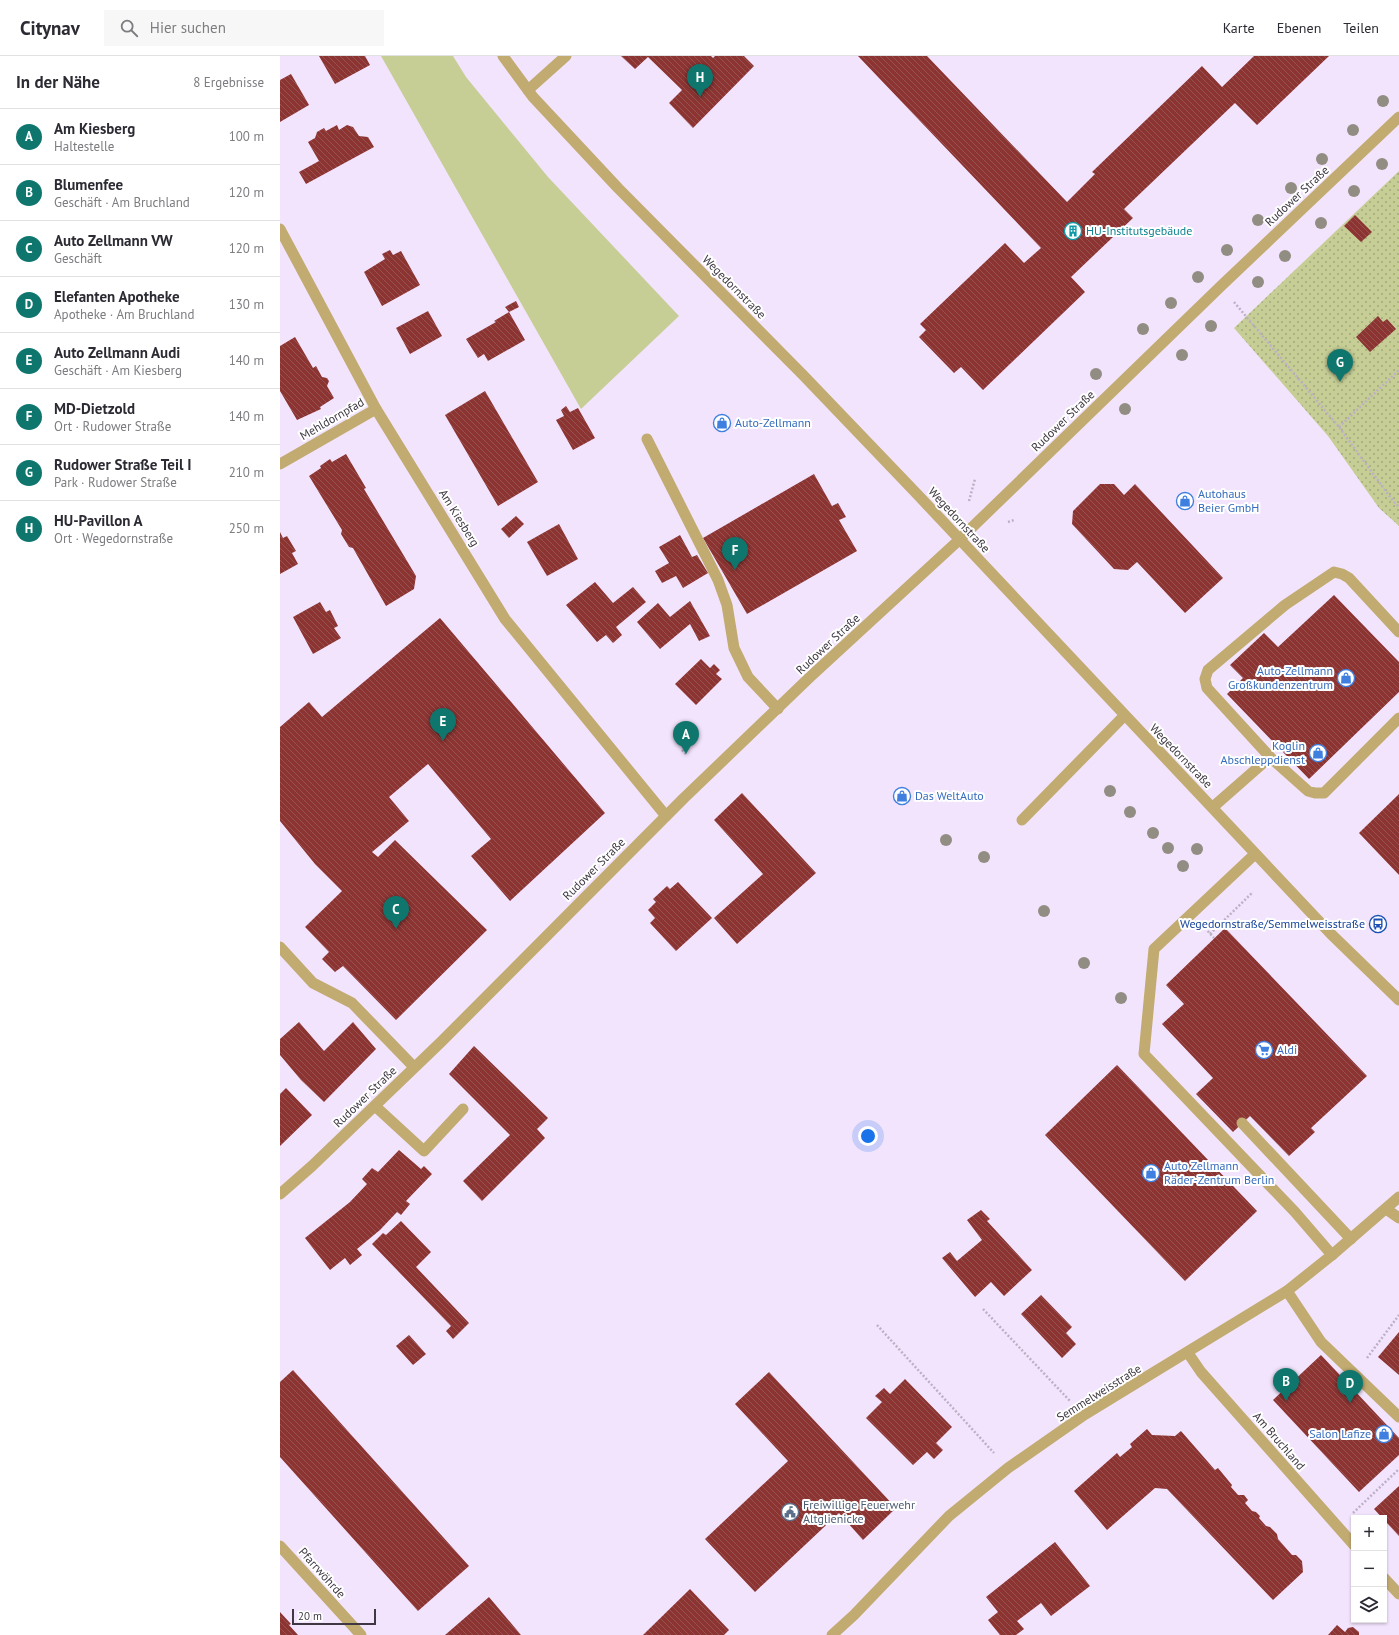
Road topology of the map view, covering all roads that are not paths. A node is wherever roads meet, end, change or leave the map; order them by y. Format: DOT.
graph roads {
  1 [pos="503,56"];
  2 [pos="566,56"];
  3 [pos="528,90"];
  4 [pos="1399,117"];
  5 [pos="280,229"];
  6 [pos="376,409"];
  7 [pos="647,439"];
  8 [pos="280,464"];
  9 [pos="959,540"];
  10 [pos="1399,632"];
  11 [pos="778,709"];
  12 [pos="1124,716"];
  13 [pos="1399,718"];
  14 [pos="1270,757"];
  15 [pos="1213,808"];
  16 [pos="666,816"];
  17 [pos="1022,820"];
  18 [pos="1255,854"];
  19 [pos="280,947"];
  20 [pos="1399,1000"];
  21 [pos="414,1067"];
  22 [pos="375,1106"];
  23 [pos="463,1110"];
  24 [pos="1242,1123"];
  25 [pos="280,1194"];
  26 [pos="1399,1197"];
  27 [pos="1386,1209"];
  28 [pos="1399,1218"];
  29 [pos="1351,1239"];
  30 [pos="1332,1255"];
  31 [pos="1287,1291"];
  32 [pos="1188,1353"];
  33 [pos="1399,1417"];
  34 [pos="1351,1542"];
  35 [pos="280,1546"];
  36 [pos="1387,1581"];
  37 [pos="1399,1594"];
  38 [pos="361,1635"];
  39 [pos="832,1635"];
  1 -- 3 [label="street, Wegedornstraße"];
  2 -- 3 [label="street"];
  3 -- 9 [label="street, Wegedornstraße"];
  4 -- 9 [label="street, Rudower Straße"];
  5 -- 6 [label="street, Am Kiesberg"];
  6 -- 8 [label="street, Mehldornpfad"];
  6 -- 16 [label="street, Am Kiesberg"];
  7 -- 11 [label="street"];
  9 -- 11 [label="street, Rudower Straße"];
  9 -- 12 [label="street, Wegedornstraße"];
  10 -- 14 [label="street"];
  11 -- 16 [label="street, Rudower Straße"];
  12 -- 15 [label="street, Wegedornstraße"];
  12 -- 17 [label="street"];
  13 -- 14 [label="street"];
  14 -- 15 [label="street"];
  15 -- 18 [label="street, Wegedornstraße"];
  16 -- 21 [label="street, Rudower Straße"];
  18 -- 20 [label="street, Wegedornstraße"];
  18 -- 30 [label="street"];
  19 -- 21 [label="street"];
  21 -- 22 [label="street, Rudower Straße"];
  22 -- 23 [label="street"];
  22 -- 25 [label="street, Rudower Straße"];
  24 -- 29 [label="street"];
  26 -- 27 [label="street, Semmelweisstraße"];
  27 -- 28 [label="street"];
  27 -- 29 [label="street, Semmelweisstraße"];
  29 -- 30 [label="street, Semmelweisstraße"];
  30 -- 31 [label="street, Semmelweisstraße"];
  31 -- 32 [label="street, Semmelweisstraße"];
  31 -- 33 [label="street"];
  32 -- 34 [label="street, Am Bruchland"];
  32 -- 39 [label="street, Semmelweisstraße"];
  35 -- 38 [label="street, Pfarrwöhrde"];
  36 -- 37 [label="street"];
}
